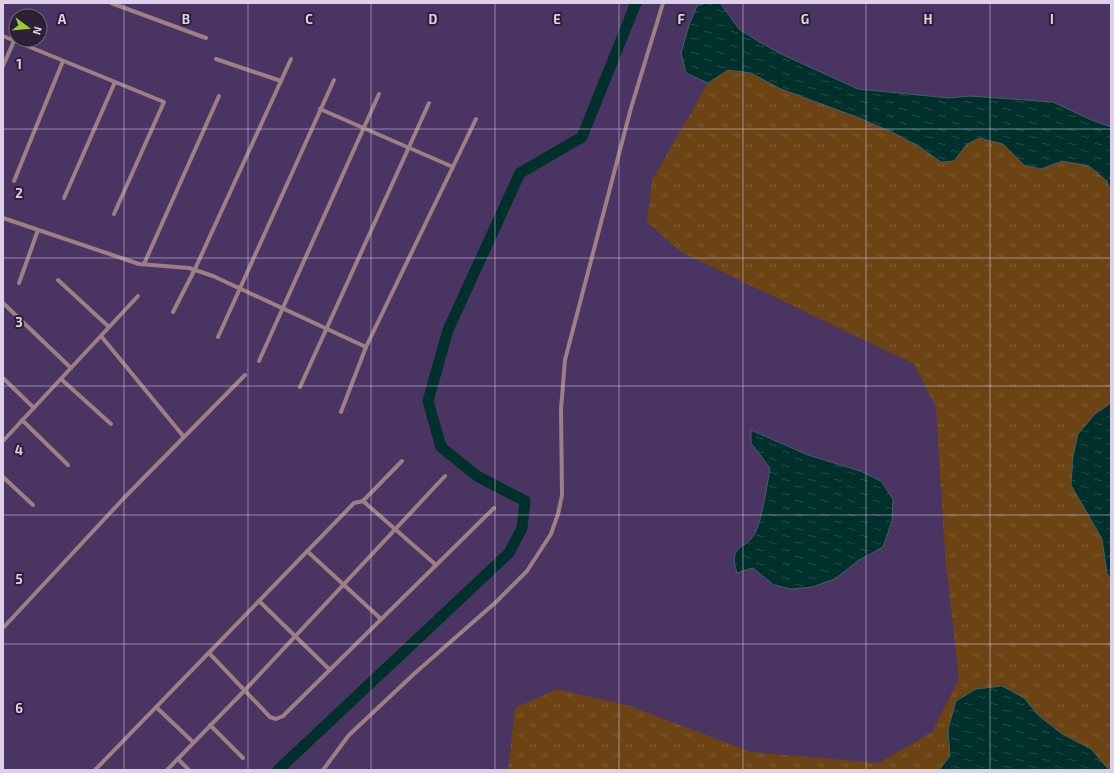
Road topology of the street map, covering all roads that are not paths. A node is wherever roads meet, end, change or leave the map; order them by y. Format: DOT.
graph roads {
  1 [pos="111,3"];
  2 [pos="663,3"];
  3 [pos="206,38"];
  4 [pos="11,48"];
  5 [pos="33,48"];
  6 [pos="216,59"];
  7 [pos="291,59"];
  8 [pos="63,61"];
  9 [pos="3,66"];
  10 [pos="334,80"];
  11 [pos="281,81"];
  12 [pos="115,82"];
  13 [pos="379,94"];
  14 [pos="219,96"];
  15 [pos="429,103"];
  16 [pos="320,109"];
  17 [pos="476,119"];
  18 [pos="363,128"];
  19 [pos="409,149"];
  20 [pos="453,167"];
  21 [pos="14,182"];
  22 [pos="64,198"];
  23 [pos="114,214"];
  24 [pos="3,218"];
  25 [pos="38,230"];
  26 [pos="144,264"];
  27 [pos="195,270"];
  28 [pos="58,280"];
  29 [pos="19,283"];
  30 [pos="239,288"];
  31 [pos="138,296"];
  32 [pos="3,303"];
  33 [pos="283,308"];
  34 [pos="173,312"];
  35 [pos="109,327"];
  36 [pos="328,329"];
  37 [pos="101,336"];
  38 [pos="218,337"];
  39 [pos="366,347"];
  40 [pos="259,361"];
  41 [pos="71,368"];
  42 [pos="245,375"];
  43 [pos="3,378"];
  44 [pos="61,379"];
  45 [pos="300,387"];
  46 [pos="34,408"];
  47 [pos="342,412"];
  48 [pos="22,420"];
  49 [pos="111,424"];
  50 [pos="184,437"];
  51 [pos="3,441"];
  52 [pos="402,461"];
  53 [pos="68,465"];
  54 [pos="445,476"];
  55 [pos="3,477"];
  56 [pos="363,501"];
  57 [pos="33,505"];
  58 [pos="494,508"];
  59 [pos="395,529"];
  60 [pos="307,551"];
  61 [pos="436,565"];
  62 [pos="343,584"];
  63 [pos="259,601"];
  64 [pos="381,619"];
  65 [pos="3,628"];
  66 [pos="294,637"];
  67 [pos="209,653"];
  68 [pos="330,670"];
  69 [pos="245,690"];
  70 [pos="156,707"];
  71 [pos="210,725"];
  72 [pos="193,742"];
  73 [pos="178,758"];
  74 [pos="243,758"];
  75 [pos="95,770"];
  76 [pos="167,770"];
  77 [pos="189,770"];
  78 [pos="323,770"];
  1 -- 3 [label="street"];
  2 -- 78 [label="street"];
  4 -- 9 [label="street"];
  5 -- 8 [label="street"];
  6 -- 11 [label="street"];
  7 -- 11 [label="street"];
  8 -- 12 [label="street"];
  8 -- 21 [label="street"];
  10 -- 16 [label="street"];
  11 -- 27 [label="street"];
  12 -- 22 [label="street"];
  12 -- 23 [label="street"];
  13 -- 18 [label="street"];
  14 -- 26 [label="street"];
  15 -- 19 [label="street"];
  16 -- 18 [label="street"];
  16 -- 30 [label="street"];
  17 -- 20 [label="street"];
  18 -- 19 [label="street"];
  18 -- 33 [label="street"];
  19 -- 20 [label="street"];
  19 -- 36 [label="street"];
  20 -- 39 [label="street"];
  24 -- 25 [label="street"];
  25 -- 26 [label="street"];
  25 -- 29 [label="street"];
  26 -- 27 [label="street"];
  27 -- 30 [label="street"];
  27 -- 34 [label="street"];
  28 -- 35 [label="street"];
  30 -- 33 [label="street"];
  30 -- 38 [label="street"];
  31 -- 35 [label="street"];
  32 -- 41 [label="street"];
  33 -- 36 [label="street"];
  33 -- 40 [label="street"];
  35 -- 37 [label="street"];
  36 -- 39 [label="street"];
  36 -- 45 [label="street"];
  37 -- 41 [label="street"];
  37 -- 50 [label="street"];
  39 -- 47 [label="street"];
  41 -- 44 [label="street"];
  42 -- 50 [label="street"];
  43 -- 46 [label="street"];
  44 -- 46 [label="street"];
  44 -- 49 [label="street"];
  46 -- 48 [label="street"];
  48 -- 51 [label="street"];
  48 -- 53 [label="street"];
  50 -- 65 [label="street"];
  52 -- 56 [label="street"];
  54 -- 59 [label="street"];
  55 -- 57 [label="street"];
  56 -- 59 [label="street"];
  56 -- 60 [label="street"];
  58 -- 61 [label="street"];
  59 -- 61 [label="street"];
  59 -- 62 [label="street"];
  60 -- 62 [label="street"];
  60 -- 63 [label="street"];
  61 -- 64 [label="street"];
  62 -- 64 [label="street"];
  62 -- 66 [label="street"];
  63 -- 66 [label="street"];
  63 -- 67 [label="street"];
  64 -- 68 [label="street"];
  66 -- 68 [label="street"];
  66 -- 69 [label="street"];
  67 -- 69 [label="street"];
  67 -- 70 [label="street"];
  68 -- 69 [label="street"];
  69 -- 71 [label="street"];
  70 -- 72 [label="street"];
  70 -- 75 [label="street"];
  71 -- 72 [label="street"];
  71 -- 74 [label="street"];
  72 -- 73 [label="street"];
  73 -- 76 [label="street"];
  73 -- 77 [label="street"];
}
